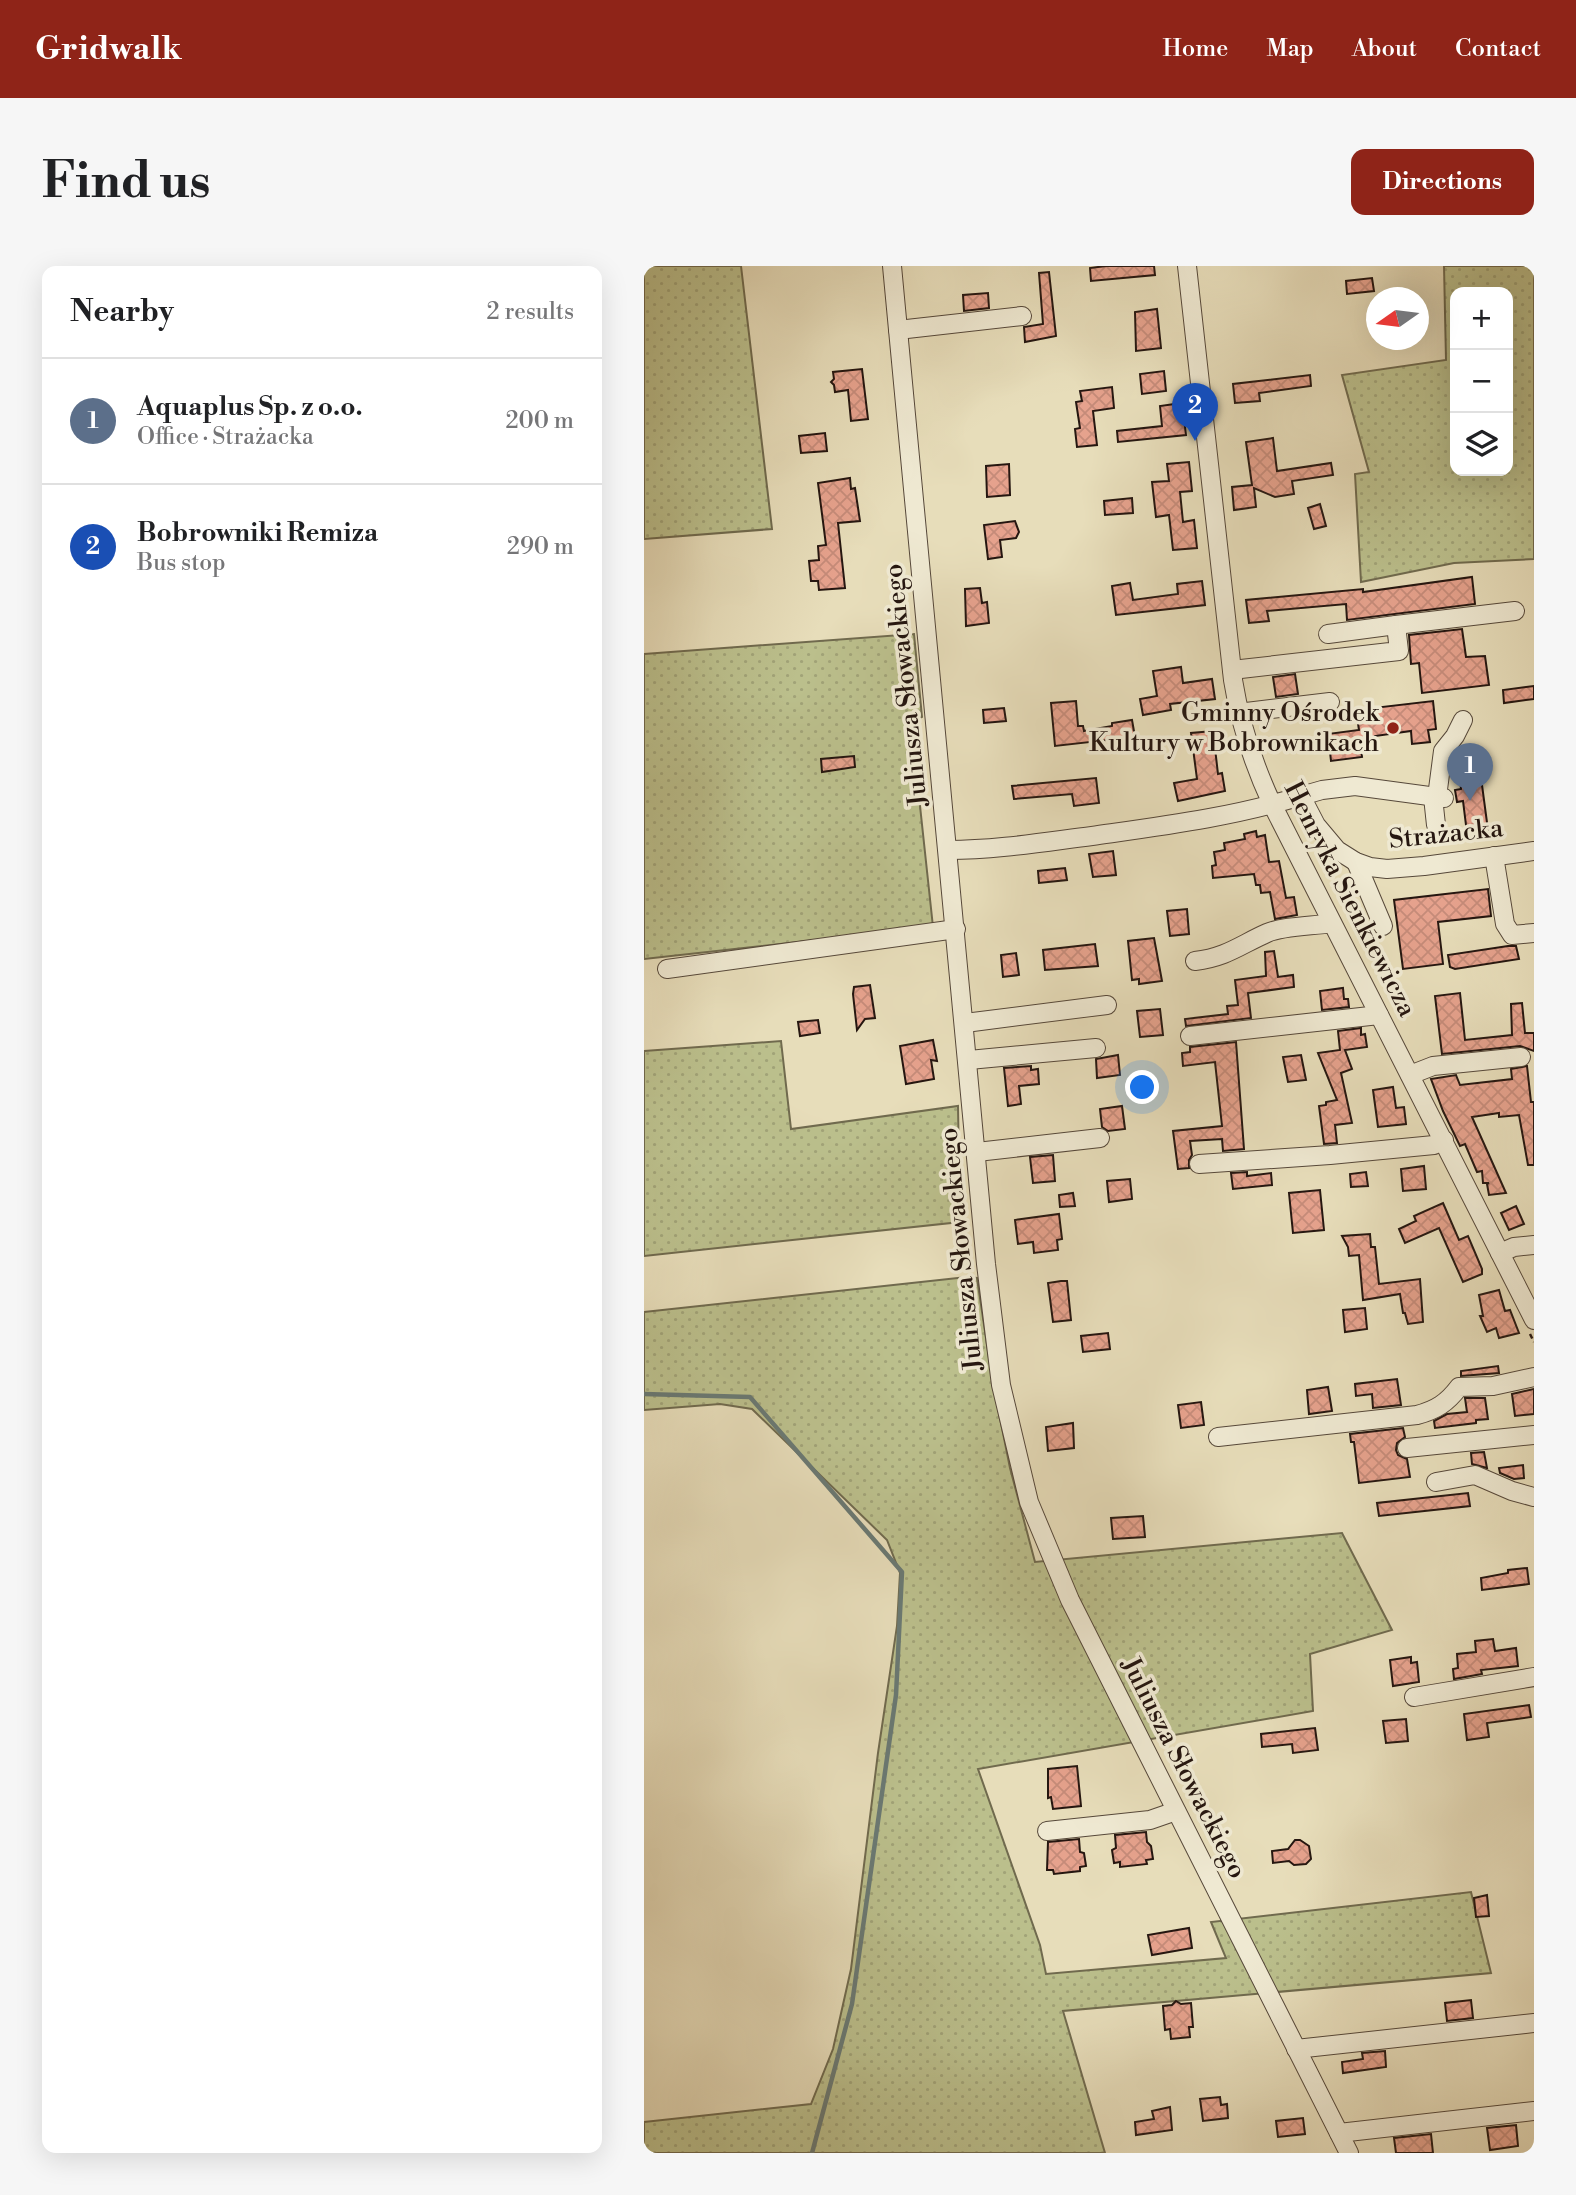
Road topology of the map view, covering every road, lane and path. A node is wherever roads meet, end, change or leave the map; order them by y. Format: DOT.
graph roads {
  1 [pos="892,266"];
  2 [pos="1187,266"];
  3 [pos="1021,316"];
  4 [pos="898,330"];
  5 [pos="1515,611"];
  6 [pos="1396,625"];
  7 [pos="1328,634"];
  8 [pos="1232,670"];
  9 [pos="1330,702"];
  10 [pos="1238,713"];
  11 [pos="1463,720"];
  12 [pos="1301,796"];
  13 [pos="1438,797"];
  14 [pos="1272,804"];
  15 [pos="1436,825"];
  16 [pos="948,850"];
  17 [pos="1534,851"];
  18 [pos="1494,856"];
  19 [pos="1356,862"];
  20 [pos="1332,923"];
  21 [pos="1383,926"];
  22 [pos="956,929"];
  23 [pos="1534,933"];
  24 [pos="1195,961"];
  25 [pos="667,969"];
  26 [pos="1107,1005"];
  27 [pos="1379,1015"];
  28 [pos="965,1023"];
  29 [pos="1190,1036"];
  30 [pos="1096,1048"];
  31 [pos="1521,1057"];
  32 [pos="969,1060"];
  33 [pos="1410,1075"];
  34 [pos="1100,1138"];
  35 [pos="1444,1140"];
  36 [pos="977,1152"];
  37 [pos="1199,1164"];
  38 [pos="1534,1245"];
  39 [pos="1500,1254"];
  40 [pos="1534,1320"];
  41 [pos="1534,1377"];
  42 [pos="1534,1435"];
  43 [pos="1218,1437"];
  44 [pos="1407,1448"];
  45 [pos="1436,1482"];
  46 [pos="1534,1497"];
  47 [pos="1534,1677"];
  48 [pos="1413,1697"];
  49 [pos="1176,1811"];
  50 [pos="1048,1831"];
  51 [pos="1534,2023"];
  52 [pos="1296,2049"];
  53 [pos="1534,2111"];
  54 [pos="1339,2133"];
  55 [pos="1349,2153"];
  1 -- 4 [label="street, Juliusza Słowackiego"];
  2 -- 8 [label="street, Henryka Sienkiewicza"];
  3 -- 4 [label="street"];
  4 -- 16 [label="street, Juliusza Słowackiego"];
  5 -- 6 [label="street"];
  6 -- 7 [label="street"];
  6 -- 8 [label="street"];
  8 -- 10 [label="street, Henryka Sienkiewicza"];
  9 -- 10 [label="street"];
  10 -- 14 [label="street, Henryka Sienkiewicza"];
  11 -- 13 [label="street"];
  12 -- 13 [label="street"];
  12 -- 14 [label="street"];
  12 -- 19 [label="street, Strażacka"];
  13 -- 15 [label="street"];
  14 -- 16 [label="street"];
  14 -- 20 [label="street, Henryka Sienkiewicza"];
  16 -- 22 [label="street, Juliusza Słowackiego"];
  17 -- 18 [label="street, Strażacka"];
  18 -- 19 [label="street, Strażacka"];
  18 -- 23 [label="street"];
  19 -- 21 [label="street"];
  20 -- 24 [label="street"];
  20 -- 27 [label="street, Henryka Sienkiewicza"];
  22 -- 25 [label="street"];
  22 -- 28 [label="street, Juliusza Słowackiego"];
  26 -- 28 [label="street"];
  27 -- 29 [label="street"];
  27 -- 33 [label="street, Henryka Sienkiewicza"];
  28 -- 32 [label="street, Juliusza Słowackiego"];
  30 -- 32 [label="street"];
  31 -- 33 [label="street"];
  32 -- 36 [label="street, Juliusza Słowackiego"];
  33 -- 35 [label="street, Henryka Sienkiewicza"];
  34 -- 36 [label="street"];
  35 -- 37 [label="street"];
  35 -- 39 [label="street, Henryka Sienkiewicza"];
  36 -- 49 [label="street, Juliusza Słowackiego"];
  38 -- 39 [label="street"];
  39 -- 40 [label="street, Henryka Sienkiewicza"];
  41 -- 43 [label="street"];
  42 -- 44 [label="street"];
  45 -- 46 [label="street"];
  47 -- 48 [label="street"];
  49 -- 50 [label="street"];
  49 -- 52 [label="street, Juliusza Słowackiego"];
  51 -- 52 [label="street"];
  52 -- 54 [label="street, Juliusza Słowackiego"];
  53 -- 54 [label="street"];
  54 -- 55 [label="street, Juliusza Słowackiego"];
}
